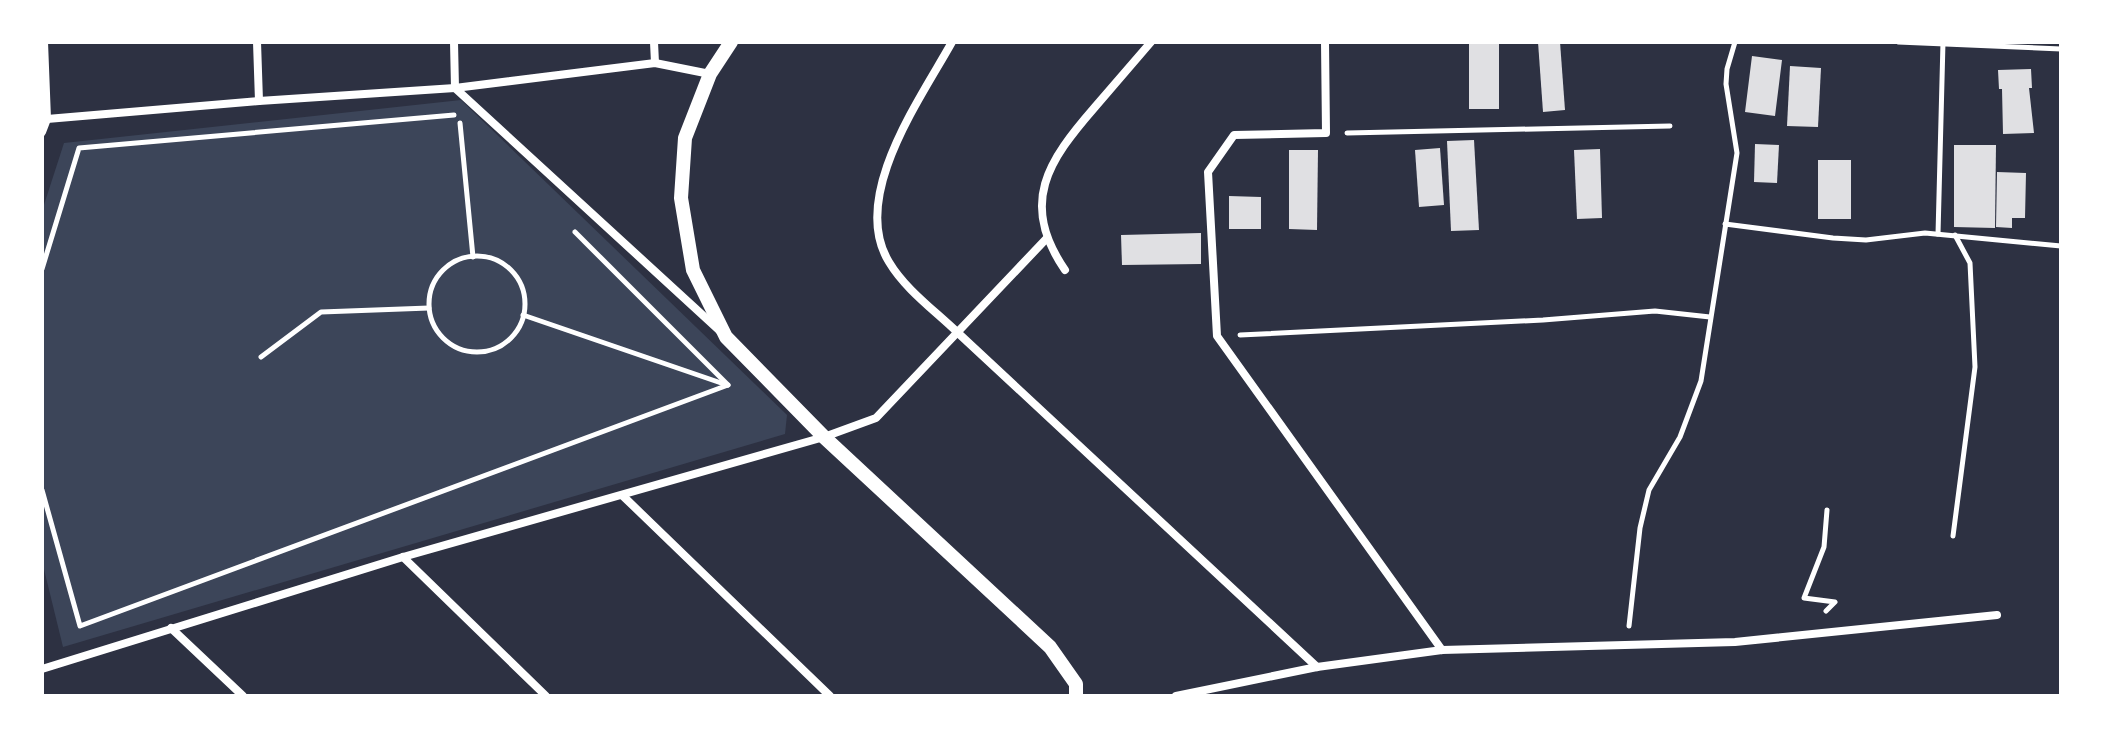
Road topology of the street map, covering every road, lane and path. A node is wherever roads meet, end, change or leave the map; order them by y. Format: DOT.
graph roads {
  1 [pos="44,42"];
  2 [pos="257,42"];
  3 [pos="454,42"];
  4 [pos="654,42"];
  5 [pos="731,42"];
  6 [pos="952,42"];
  7 [pos="1151,42"];
  8 [pos="1325,42"];
  9 [pos="1735,42"];
  10 [pos="1898,42"];
  11 [pos="1943,43"];
  12 [pos="2061,49"];
  13 [pos="655,63"];
  14 [pos="710,74"];
  15 [pos="455,88"];
  16 [pos="259,101"];
  17 [pos="459,115"];
  18 [pos="47,119"];
  19 [pos="470,126"];
  20 [pos="1670,126"];
  21 [pos="42,132"];
  22 [pos="1326,133"];
  23 [pos="1725,224"];
  24 [pos="571,227"];
  25 [pos="1938,234"];
  26 [pos="1955,235"];
  27 [pos="1047,238"];
  28 [pos="2061,246"];
  29 [pos="473,257"];
  30 [pos="42,269"];
  31 [pos="1065,270"];
  32 [pos="429,308"];
  33 [pos="523,315"];
  34 [pos="1710,317"];
  35 [pos="957,332"];
  36 [pos="1217,336"];
  37 [pos="726,337"];
  38 [pos="261,357"];
  39 [pos="728,385"];
  40 [pos="824,437"];
  41 [pos="42,490"];
  42 [pos="623,496"];
  43 [pos="1827,510"];
  44 [pos="1953,536"];
  45 [pos="403,557"];
  46 [pos="1997,615"];
  47 [pos="171,628"];
  48 [pos="1817,633"];
  49 [pos="1627,644"];
  50 [pos="1442,650"];
  51 [pos="42,667"];
  52 [pos="1317,667"];
  53 [pos="243,696"];
  54 [pos="546,696"];
  55 [pos="830,696"];
  56 [pos="1076,696"];
  57 [pos="1176,696"];
  1 -- 18 [label="street"];
  2 -- 16 [label="street"];
  3 -- 15 [label="street"];
  4 -- 13 [label="street"];
  5 -- 14 [label="street"];
  6 -- 35 [label="street"];
  7 -- 27 [label="street"];
  8 -- 22 [label="street"];
  9 -- 23 [label="path"];
  10 -- 11 [label="path"];
  11 -- 12 [label="path"];
  11 -- 25 [label="path"];
  13 -- 14 [label="street"];
  13 -- 15 [label="street"];
  14 -- 37 [label="street"];
  15 -- 16 [label="street"];
  15 -- 37 [label="street"];
  16 -- 18 [label="street"];
  17 -- 19 [label="path"];
  17 -- 29 [label="path"];
  17 -- 30 [label="path"];
  18 -- 21 [label="street"];
  20 -- 22 [label="path"];
  22 -- 36 [label="street"];
  23 -- 25 [label="path"];
  23 -- 34 [label="path"];
  24 -- 39 [label="path"];
  25 -- 26 [label="path"];
  26 -- 28 [label="path"];
  26 -- 44 [label="path"];
  27 -- 31 [label="street"];
  27 -- 35 [label="street"];
  29 -- 32 [label="path"];
  29 -- 33 [label="path"];
  32 -- 33 [label="path"];
  32 -- 38 [label="path"];
  33 -- 39 [label="path"];
  34 -- 36 [label="path"];
  34 -- 49 [label="path"];
  35 -- 40 [label="street"];
  35 -- 52 [label="street"];
  36 -- 50 [label="street"];
  37 -- 40 [label="street"];
  39 -- 41 [label="path"];
  40 -- 42 [label="street"];
  40 -- 56 [label="street"];
  42 -- 45 [label="street"];
  42 -- 55 [label="street"];
  43 -- 48 [label="path"];
  45 -- 47 [label="street"];
  45 -- 54 [label="street"];
  46 -- 48 [label="street"];
  47 -- 51 [label="street"];
  47 -- 53 [label="street"];
  48 -- 49 [label="street"];
  49 -- 50 [label="street"];
  50 -- 52 [label="street"];
  52 -- 57 [label="street"];
}
